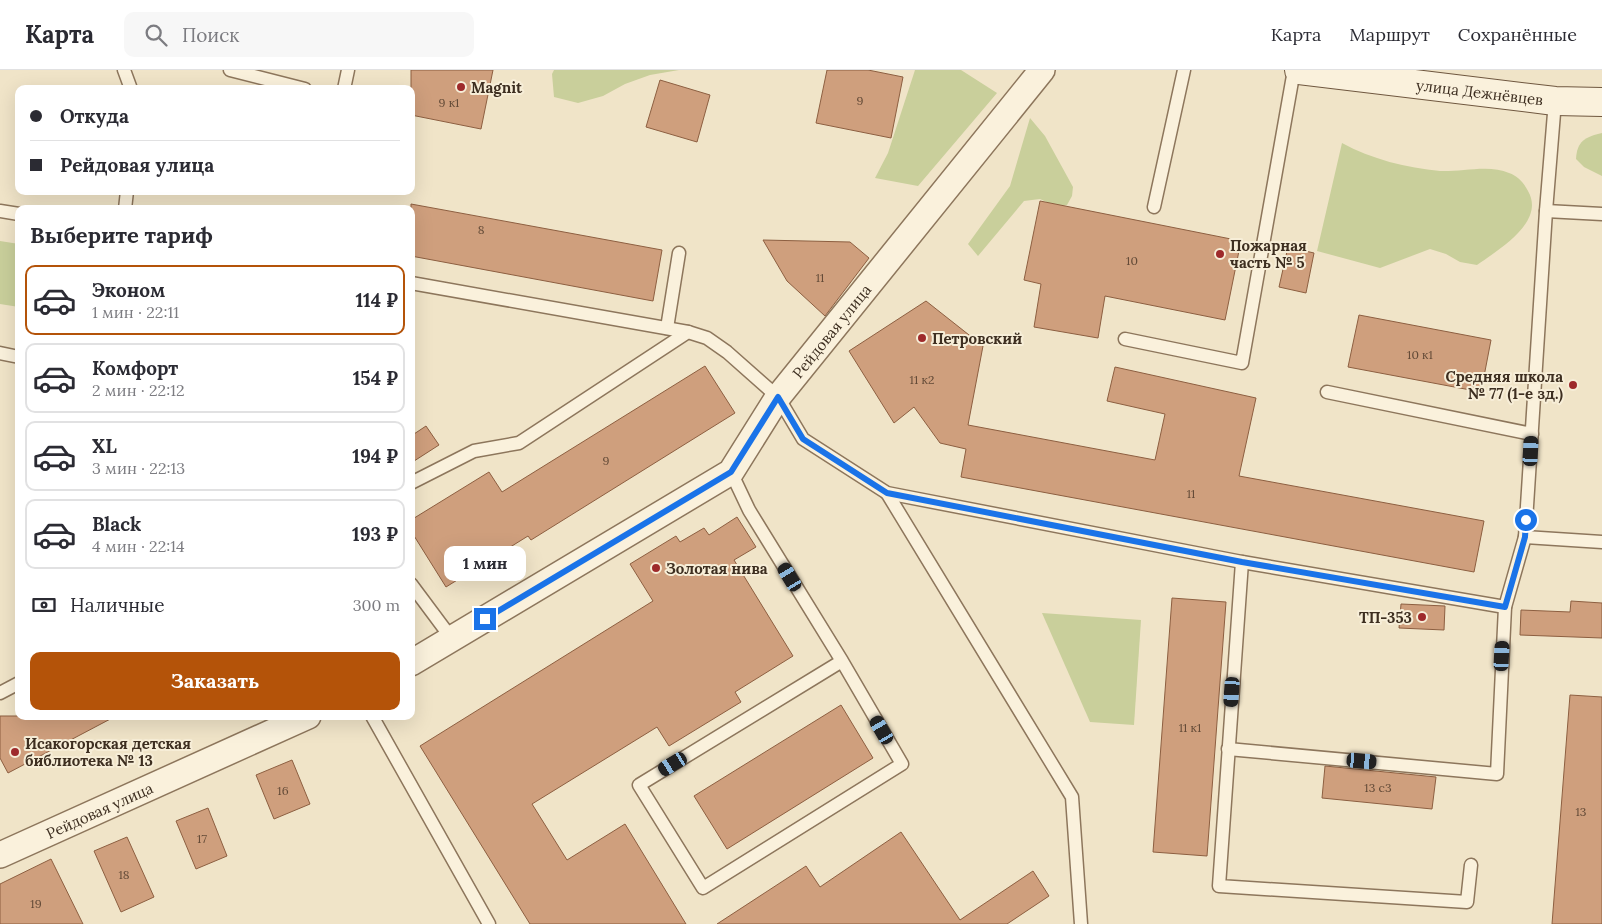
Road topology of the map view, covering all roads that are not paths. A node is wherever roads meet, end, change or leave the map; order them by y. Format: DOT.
graph roads {
  1 [pos="124,70"];
  2 [pos="230,70"];
  3 [pos="348,70"];
  4 [pos="1042,70"];
  5 [pos="1184,70"];
  6 [pos="1294,70"];
  7 [pos="1298,70"];
  8 [pos="130,85"];
  9 [pos="289,85"];
  10 [pos="345,85"];
  11 [pos="1555,101"];
  12 [pos="1602,102"];
  13 [pos="1154,207"];
  14 [pos="0,211"];
  15 [pos="1546,211"];
  16 [pos="15,213"];
  17 [pos="1602,214"];
  18 [pos="679,252"];
  19 [pos="415,284"];
  20 [pos="667,328"];
  21 [pos="688,332"];
  22 [pos="1126,339"];
  23 [pos="0,353"];
  24 [pos="15,356"];
  25 [pos="1327,392"];
  26 [pos="778,397"];
  27 [pos="1532,434"];
  28 [pos="731,472"];
  29 [pos="415,481"];
  30 [pos="887,493"];
  31 [pos="1525,537"];
  32 [pos="1602,542"];
  33 [pos="1242,562"];
  34 [pos="415,589"];
  35 [pos="1505,607"];
  36 [pos="452,639"];
  37 [pos="415,661"];
  38 [pos="842,662"];
  39 [pos="15,685"];
  40 [pos="0,693"];
  41 [pos="299,720"];
  42 [pos="374,720"];
  43 [pos="1228,748"];
  44 [pos="0,855"];
  45 [pos="1471,865"];
  46 [pos="489,924"];
  47 [pos="1081,924"];
  1 -- 8 [label="lane"];
  2 -- 9 [label="lane"];
  3 -- 10 [label="lane"];
  4 -- 26 [label="street, Рейдовая улица"];
  5 -- 13 [label="lane"];
  6 -- 22 [label="lane"];
  7 -- 11 [label="main road, улица Дежнёвцев"];
  11 -- 12 [label="main road, улица Дежнёвцев"];
  11 -- 15 [label="lane"];
  14 -- 16 [label="lane"];
  15 -- 17 [label="lane"];
  15 -- 27 [label="lane"];
  18 -- 20 [label="lane"];
  19 -- 20 [label="lane"];
  20 -- 21 [label="lane"];
  21 -- 26 [label="lane"];
  21 -- 29 [label="lane"];
  23 -- 24 [label="lane"];
  25 -- 27 [label="lane"];
  26 -- 28 [label="street, Рейдовая улица"];
  26 -- 30 [label="lane"];
  27 -- 31 [label="lane"];
  28 -- 36 [label="street, Рейдовая улица"];
  28 -- 38 [label="lane"];
  30 -- 33 [label="lane"];
  30 -- 47 [label="lane"];
  31 -- 32 [label="lane"];
  31 -- 35 [label="lane"];
  33 -- 35 [label="lane"];
  33 -- 43 [label="lane"];
  34 -- 36 [label="lane"];
  35 -- 43 [label="lane"];
  36 -- 37 [label="street, Рейдовая улица"];
  38 -- 38 [label="lane"];
  39 -- 40 [label="lane"];
  41 -- 44 [label="street, Рейдовая улица"];
  42 -- 46 [label="lane"];
  43 -- 45 [label="lane"];
}
